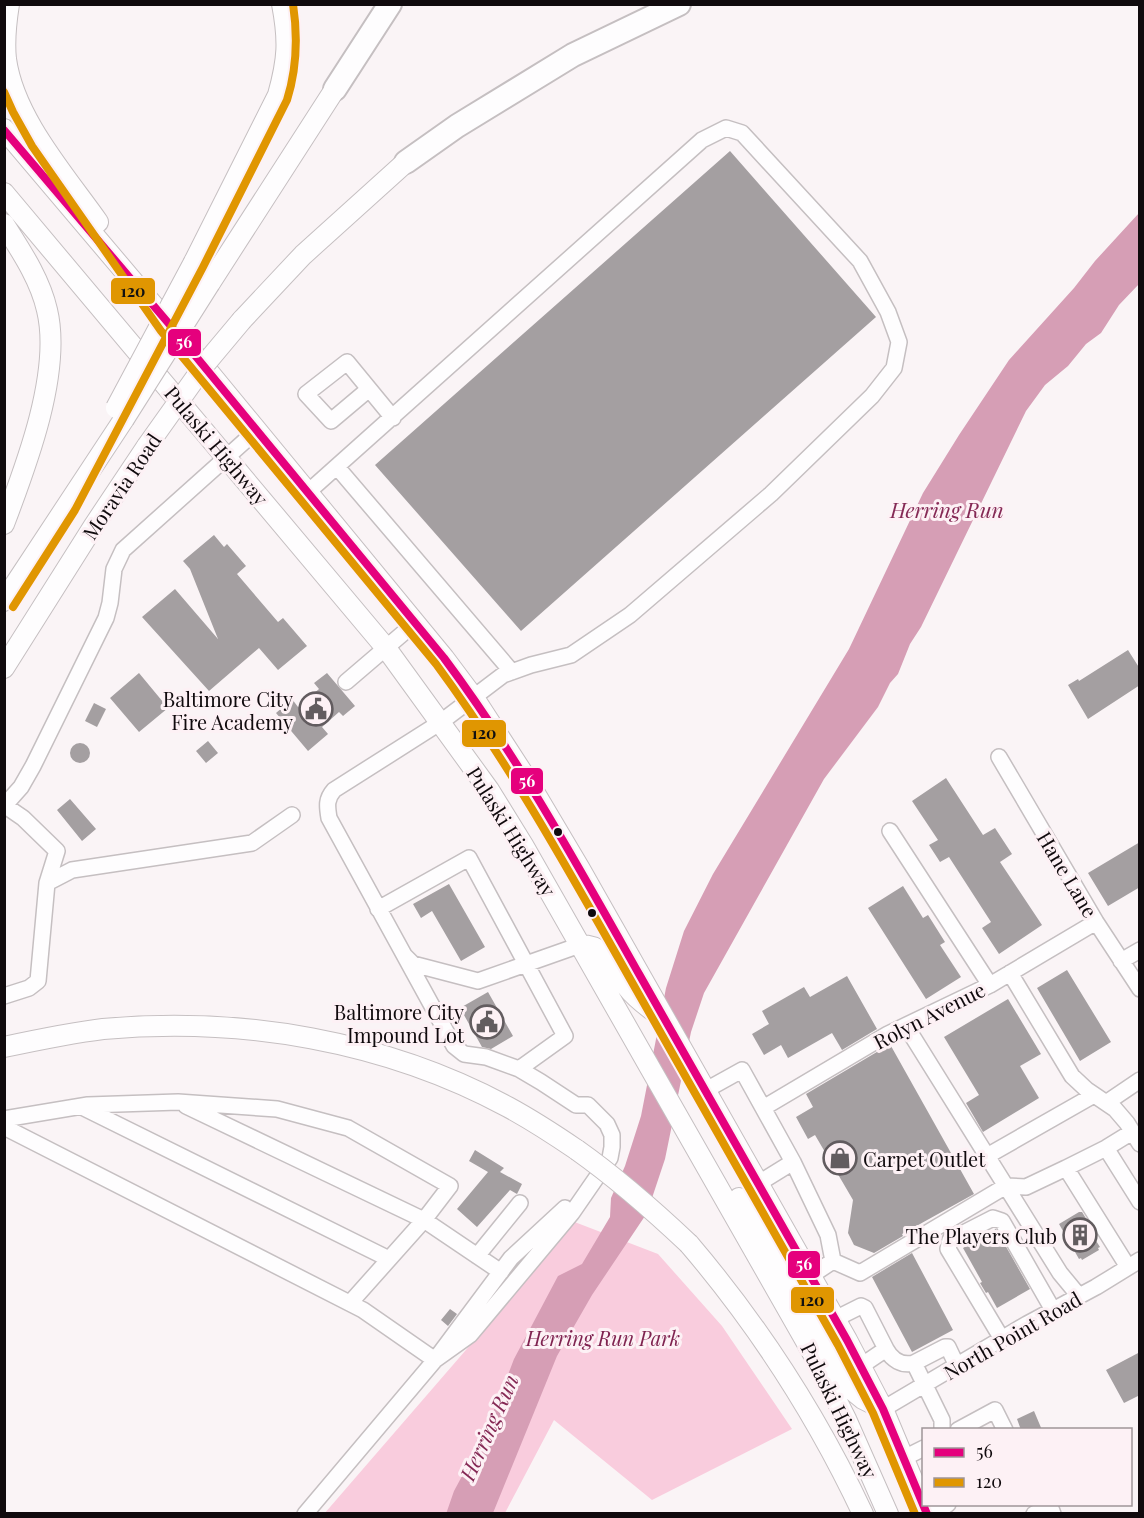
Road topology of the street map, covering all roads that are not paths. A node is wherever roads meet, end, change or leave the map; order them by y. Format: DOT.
graph roads {
  1 [pos="9,4"];
  2 [pos="282,4"];
  3 [pos="390,4"];
  4 [pos="679,4"];
  5 [pos="335,89"];
  6 [pos="4,129"];
  7 [pos="406,162"];
  8 [pos="4,193"];
  9 [pos="4,224"];
  10 [pos="170,325"];
  11 [pos="369,389"];
  12 [pos="120,414"];
  13 [pos="393,418"];
  14 [pos="255,431"];
  15 [pos="227,456"];
  16 [pos="337,467"];
  17 [pos="307,493"];
  18 [pos="4,524"];
  19 [pos="4,601"];
  20 [pos="415,624"];
  21 [pos="386,648"];
  22 [pos="4,669"];
  23 [pos="512,672"];
  24 [pos="346,682"];
  25 [pos="474,698"];
  26 [pos="441,722"];
  27 [pos="999,757"];
  28 [pos="5,805"];
  29 [pos="292,815"];
  30 [pos="890,831"];
  31 [pos="46,883"];
  32 [pos="378,909"];
  33 [pos="1096,922"];
  34 [pos="580,945"];
  35 [pos="1140,950"];
  36 [pos="403,954"];
  37 [pos="1121,960"];
  38 [pos="526,963"];
  39 [pos="1010,973"];
  40 [pos="990,985"];
  41 [pos="1140,988"];
  42 [pos="4,996"];
  43 [pos="667,1021"];
  44 [pos="906,1026"];
  45 [pos="4,1047"];
  46 [pos="519,1069"];
  47 [pos="1140,1080"];
  48 [pos="702,1082"];
  49 [pos="1100,1099"];
  50 [pos="178,1102"];
  51 [pos="79,1106"];
  52 [pos="763,1108"];
  53 [pos="4,1119"];
  54 [pos="4,1127"];
  55 [pos="1136,1138"];
  56 [pos="696,1148"];
  57 [pos="1106,1148"];
  58 [pos="987,1156"];
  59 [pos="793,1162"];
  60 [pos="1066,1168"];
  61 [pos="595,1180"];
  62 [pos="759,1183"];
  63 [pos="1006,1186"];
  64 [pos="1140,1202"];
  65 [pos="520,1203"];
  66 [pos="424,1220"];
  67 [pos="477,1256"];
  68 [pos="389,1259"];
  69 [pos="833,1261"];
  70 [pos="1134,1264"];
  71 [pos="501,1272"];
  72 [pos="812,1275"];
  73 [pos="1078,1296"];
  74 [pos="350,1303"];
  75 [pos="1053,1310"];
  76 [pos="835,1319"];
  77 [pos="1002,1339"];
  78 [pos="886,1349"];
  79 [pos="435,1360"];
  80 [pos="914,1364"];
  81 [pos="861,1366"];
  82 [pos="957,1366"];
  83 [pos="925,1385"];
  84 [pos="883,1409"];
  85 [pos="942,1428"];
  86 [pos="962,1428"];
  87 [pos="972,1428"];
  88 [pos="996,1428"];
  89 [pos="1004,1428"];
  90 [pos="922,1449"];
  91 [pos="904,1458"];
  92 [pos="922,1502"];
  93 [pos="305,1514"];
  94 [pos="863,1514"];
  95 [pos="888,1514"];
  96 [pos="1034,1514"];
  97 [pos="1053,1514"];
  1 -- 10 [label="main road"];
  2 -- 12 [label="main road, bridge"];
  3 -- 5 [label="highway"];
  4 -- 7 [label="highway"];
  5 -- 12 [label="main road, bridge"];
  6 -- 10 [label="main road, Pulaski Highway"];
  7 -- 22 [label="main road, Moravia Road, bridge"];
  8 -- 15 [label="main road, Pulaski Highway"];
  9 -- 18 [label="main road"];
  10 -- 14 [label="main road, Pulaski Highway"];
  11 -- 13 [label="street"];
  12 -- 19 [label="main road, Moravia Road"];
  13 -- 16 [label="street"];
  13 -- 23 [label="street"];
  14 -- 15 [label="street"];
  14 -- 17 [label="main road, Pulaski Highway"];
  15 -- 21 [label="main road, Pulaski Highway"];
  15 -- 28 [label="street"];
  16 -- 17 [label="street"];
  16 -- 23 [label="street"];
  17 -- 20 [label="main road, Pulaski Highway"];
  20 -- 21 [label="street"];
  20 -- 25 [label="main road, Pulaski Highway"];
  21 -- 24 [label="street"];
  21 -- 26 [label="main road, Pulaski Highway"];
  23 -- 25 [label="street"];
  25 -- 26 [label="street"];
  25 -- 43 [label="main road, Pulaski Highway"];
  26 -- 32 [label="street"];
  26 -- 34 [label="main road, Pulaski Highway"];
  27 -- 33 [label="street, Hane Lane"];
  28 -- 31 [label="street"];
  29 -- 31 [label="street"];
  30 -- 40 [label="street"];
  31 -- 42 [label="street"];
  32 -- 36 [label="street"];
  32 -- 38 [label="street"];
  33 -- 37 [label="street, Hane Lane"];
  33 -- 39 [label="street, Rolyn Avenue"];
  34 -- 38 [label="street"];
  34 -- 43 [label="main road"];
  34 -- 56 [label="main road, Pulaski Highway"];
  35 -- 37 [label="street"];
  36 -- 38 [label="street"];
  36 -- 46 [label="street"];
  37 -- 41 [label="street, Hane Lane"];
  38 -- 46 [label="street"];
  39 -- 40 [label="street, Rolyn Avenue"];
  39 -- 49 [label="street"];
  40 -- 44 [label="street, Rolyn Avenue"];
  43 -- 48 [label="main road, Pulaski Highway"];
  44 -- 52 [label="street, Rolyn Avenue"];
  44 -- 58 [label="street"];
  45 -- 94 [label="main road, bridge"];
  46 -- 61 [label="street"];
  47 -- 49 [label="street"];
  48 -- 52 [label="street"];
  48 -- 62 [label="main road, Pulaski Highway"];
  49 -- 55 [label="street"];
  49 -- 58 [label="street"];
  50 -- 51 [label="street"];
  50 -- 66 [label="street"];
  50 -- 66 [label="street"];
  51 -- 53 [label="street"];
  51 -- 68 [label="street"];
  52 -- 59 [label="street"];
  54 -- 74 [label="street"];
  55 -- 57 [label="street"];
  56 -- 84 [label="main road"];
  56 -- 95 [label="main road, Pulaski Highway"];
  57 -- 60 [label="street"];
  57 -- 64 [label="street"];
  58 -- 63 [label="street"];
  59 -- 62 [label="street"];
  59 -- 69 [label="street"];
  60 -- 63 [label="street"];
  60 -- 70 [label="street"];
  61 -- 71 [label="street"];
  61 -- 79 [label="street"];
  62 -- 72 [label="main road, Pulaski Highway"];
  63 -- 69 [label="street"];
  63 -- 73 [label="street"];
  65 -- 67 [label="street"];
  66 -- 67 [label="street"];
  66 -- 68 [label="street"];
  67 -- 71 [label="street"];
  68 -- 74 [label="street"];
  69 -- 72 [label="street"];
  70 -- 73 [label="street, North Point Road"];
  71 -- 79 [label="street"];
  72 -- 76 [label="main road, Pulaski Highway"];
  73 -- 75 [label="street, North Point Road"];
  74 -- 79 [label="street"];
  75 -- 77 [label="street, North Point Road"];
  75 -- 77 [label="street"];
  76 -- 78 [label="street"];
  76 -- 81 [label="main road, Pulaski Highway"];
  77 -- 82 [label="street, North Point Road"];
  78 -- 80 [label="street"];
  78 -- 81 [label="street"];
  79 -- 93 [label="street"];
  80 -- 82 [label="street"];
  80 -- 83 [label="street"];
  81 -- 84 [label="main road, Pulaski Highway"];
  82 -- 83 [label="street, North Point Road"];
  83 -- 84 [label="street, North Point Road"];
  83 -- 85 [label="street"];
  84 -- 91 [label="main road, Pulaski Highway"];
  86 -- 89 [label="street"];
  87 -- 88 [label="street"];
  90 -- 91 [label="street"];
  91 -- 92 [label="main road, Pulaski Highway"];
  96 -- 97 [label="street"];
}
